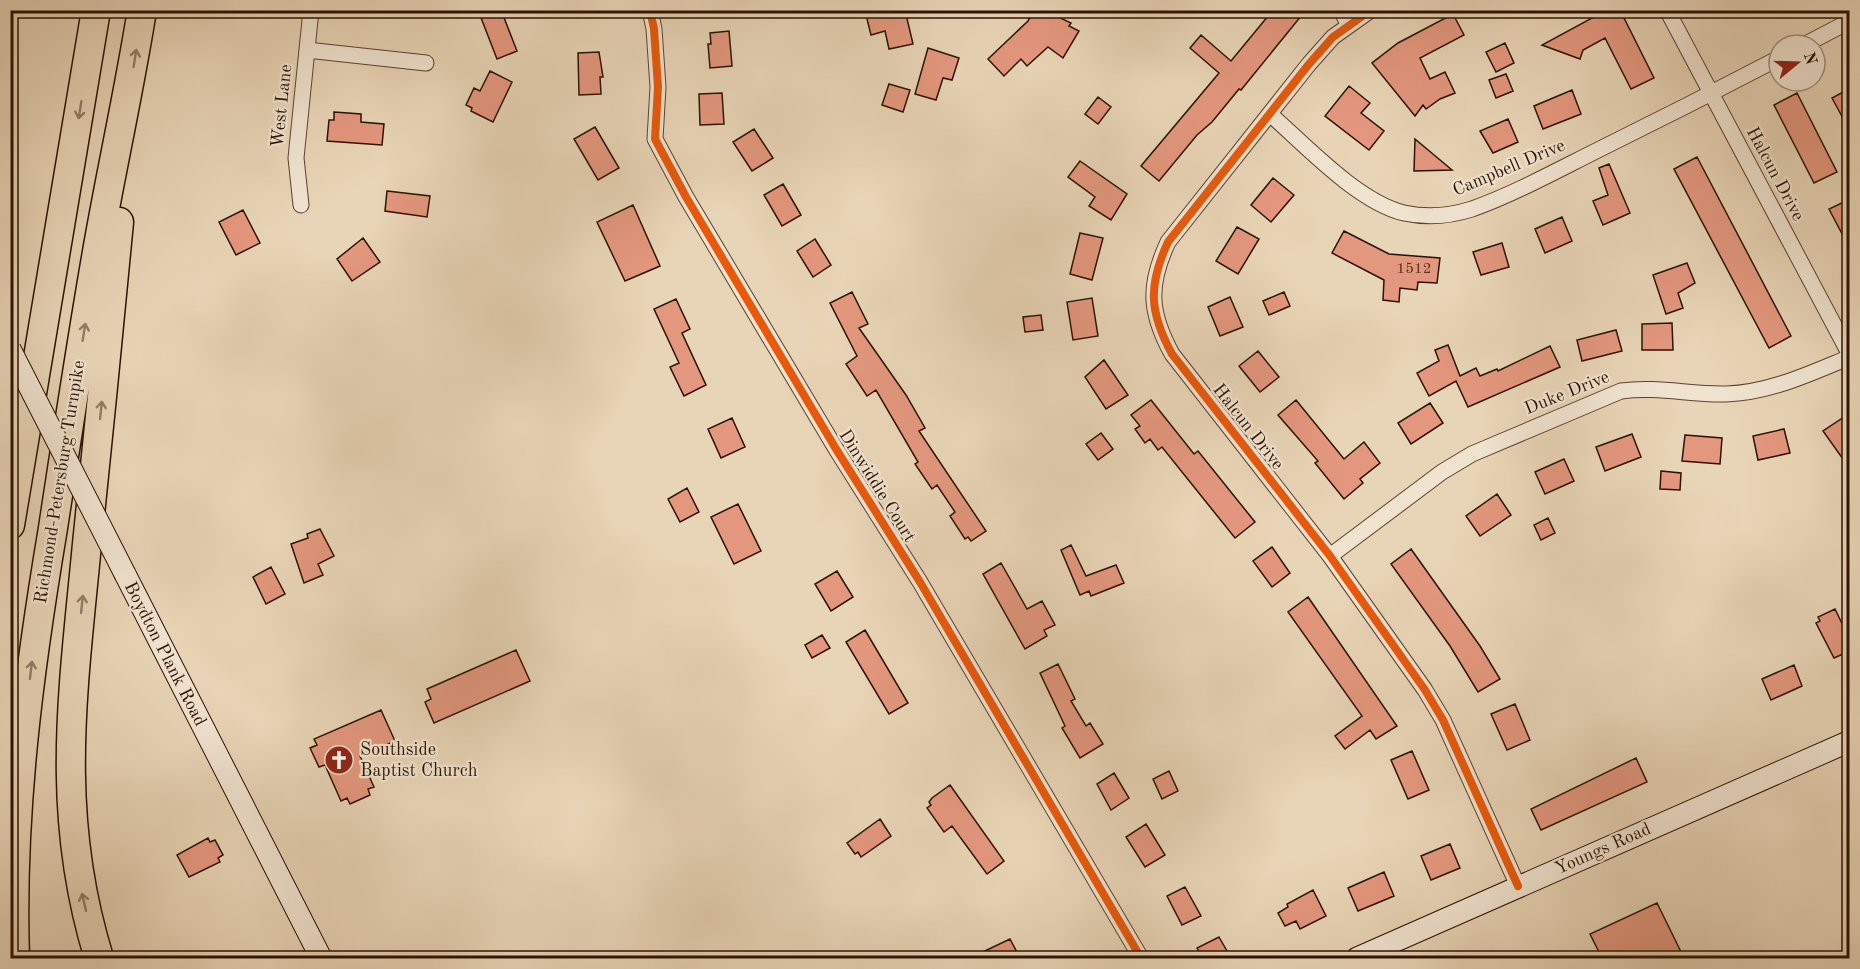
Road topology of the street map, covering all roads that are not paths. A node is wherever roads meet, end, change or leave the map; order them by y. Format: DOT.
graph roads {
  1 [pos="96,10"];
  2 [pos="142,10"];
  3 [pos="311,10"];
  4 [pos="650,10"];
  5 [pos="1371,10"];
  6 [pos="1667,10"];
  7 [pos="1345,17"];
  8 [pos="1850,21"];
  9 [pos="1827,33"];
  10 [pos="307,50"];
  11 [pos="426,63"];
  12 [pos="1767,64"];
  13 [pos="130,90"];
  14 [pos="1711,94"];
  15 [pos="1269,114"];
  16 [pos="301,205"];
  17 [pos="10,349"];
  18 [pos="1850,356"];
  19 [pos="10,525"];
  20 [pos="1330,556"];
  21 [pos="1850,741"];
  22 [pos="1518,886"];
  23 [pos="15,958"];
  24 [pos="99,958"];
  25 [pos="321,958"];
  26 [pos="1142,958"];
  27 [pos="1357,958"];
  1 -- 19 [label="highway, one-way"];
  13 -- 2 [label="highway, Richmond-Petersburg Turnpike, one-way"];
  3 -- 10 [label="street, West Lane"];
  4 -- 26 [label="street, Dinwiddie Court"];
  5 -- 7 [label="street, Halcun Drive"];
  6 -- 14 [label="street, Halcun Drive"];
  7 -- 15 [label="street, Halcun Drive"];
  8 -- 9 [label="street"];
  10 -- 11 [label="street"];
  10 -- 16 [label="street, West Lane"];
  12 -- 14 [label="street, Campbell Drive"];
  23 -- 13 [label="highway, Richmond-Petersburg Turnpike, one-way"];
  24 -- 13 [label="highway, one-way"];
  14 -- 15 [label="street, Campbell Drive"];
  14 -- 18 [label="street, Halcun Drive"];
  15 -- 20 [label="street, Halcun Drive"];
  17 -- 25 [label="main road, Boydton Plank Road, bridge"];
  18 -- 20 [label="street, Duke Drive"];
  20 -- 22 [label="street, Halcun Drive"];
  21 -- 22 [label="main road, Youngs Road"];
  22 -- 27 [label="main road, Youngs Road"];
}
